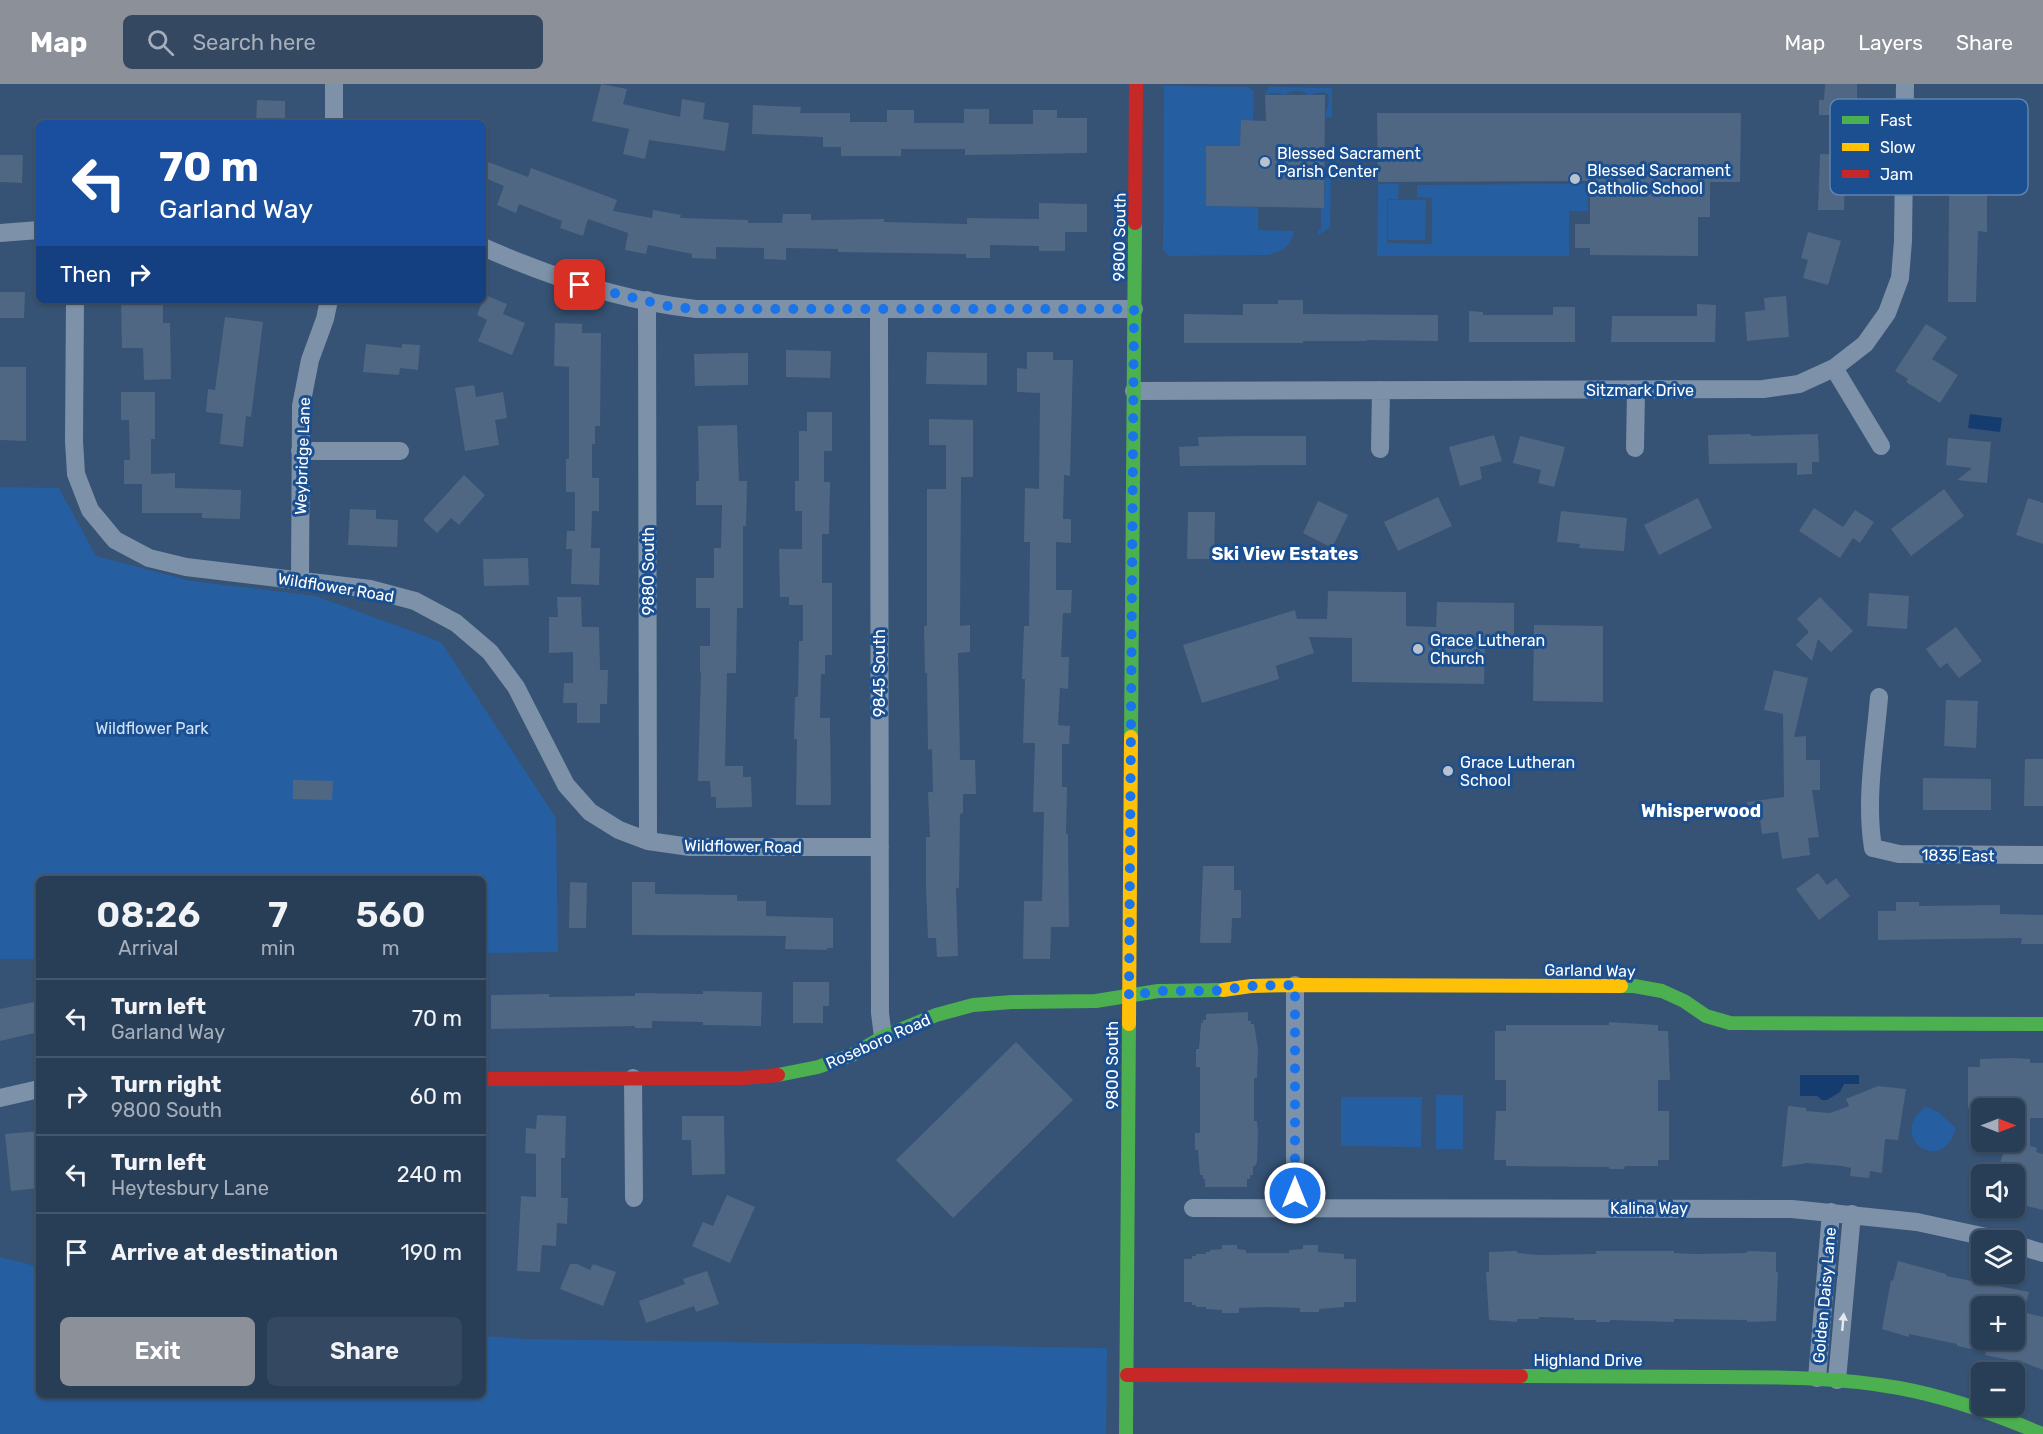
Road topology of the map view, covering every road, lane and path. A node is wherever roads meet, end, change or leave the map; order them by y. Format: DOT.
graph roads {
  1 [pos="334,84"];
  2 [pos="1136,84"];
  3 [pos="1905,84"];
  4 [pos="1905,99"];
  5 [pos="334,120"];
  6 [pos="1904,195"];
  7 [pos="36,230"];
  8 [pos="0,233"];
  9 [pos="486,248"];
  10 [pos="647,300"];
  11 [pos="75,303"];
  12 [pos="328,303"];
  13 [pos="879,309"];
  14 [pos="1134,309"];
  15 [pos="1834,368"];
  16 [pos="1381,390"];
  17 [pos="1636,390"];
  18 [pos="1134,391"];
  19 [pos="1881,446"];
  20 [pos="1635,448"];
  21 [pos="1380,449"];
  22 [pos="300,451"];
  23 [pos="400,451"];
  24 [pos="300,579"];
  25 [pos="1879,697"];
  26 [pos="648,841"];
  27 [pos="880,847"];
  28 [pos="2043,855"];
  29 [pos="1295,985"];
  30 [pos="1129,996"];
  31 [pos="2043,1024"];
  32 [pos="883,1037"];
  33 [pos="486,1078"];
  34 [pos="633,1078"];
  35 [pos="36,1090"];
  36 [pos="0,1098"];
  37 [pos="634,1198"];
  38 [pos="1193,1208"];
  39 [pos="1295,1209"];
  40 [pos="1832,1212"];
  41 [pos="1852,1214"];
  42 [pos="1971,1234"];
  43 [pos="2025,1247"];
  44 [pos="2043,1253"];
  45 [pos="1127,1376"];
  46 [pos="1817,1378"];
  47 [pos="1837,1380"];
  48 [pos="1126,1434"];
  49 [pos="2042,1434"];
  1 -- 5 [label="street"];
  2 -- 14 [label="street, 9800 South"];
  3 -- 4 [label="street, Sitzmark Drive"];
  6 -- 15 [label="street, Sitzmark Drive"];
  7 -- 8 [label="street"];
  9 -- 10 [label="street"];
  10 -- 13 [label="street"];
  10 -- 26 [label="street, 9880 South"];
  11 -- 24 [label="street, Wildflower Road"];
  12 -- 22 [label="street, Weybridge Lane"];
  13 -- 14 [label="street"];
  13 -- 27 [label="street, 9845 South"];
  14 -- 18 [label="street, 9800 South"];
  15 -- 17 [label="street, Sitzmark Drive"];
  15 -- 19 [label="street"];
  16 -- 17 [label="street, Sitzmark Drive"];
  16 -- 18 [label="street, Sitzmark Drive"];
  16 -- 21 [label="street"];
  17 -- 20 [label="street"];
  18 -- 30 [label="street, 9800 South"];
  22 -- 23 [label="street"];
  22 -- 24 [label="street, Weybridge Lane"];
  24 -- 26 [label="street, Wildflower Road"];
  25 -- 28 [label="street, 1835 East"];
  26 -- 27 [label="street, Wildflower Road"];
  27 -- 32 [label="street, 9845 South"];
  29 -- 30 [label="street, Garland Way"];
  29 -- 31 [label="street, Garland Way"];
  29 -- 39 [label="street"];
  30 -- 32 [label="street, Roseboro Road"];
  30 -- 45 [label="street, 9800 South"];
  32 -- 34 [label="street, Roseboro Road"];
  33 -- 34 [label="street, Roseboro Road"];
  34 -- 37 [label="street"];
  35 -- 36 [label="street"];
  38 -- 39 [label="street, Kalina Way"];
  39 -- 40 [label="street, Kalina Way"];
  40 -- 41 [label="street, Kalina Way"];
  40 -- 46 [label="street, Golden Daisy Lane"];
  41 -- 42 [label="street, Kalina Way"];
  47 -- 41 [label="street, Golden Daisy Lane, one-way"];
  43 -- 44 [label="street"];
  45 -- 46 [label="street, Highland Drive"];
  45 -- 48 [label="street, 9800 South"];
  46 -- 47 [label="street, Highland Drive"];
  47 -- 49 [label="street, Highland Drive"];
}
